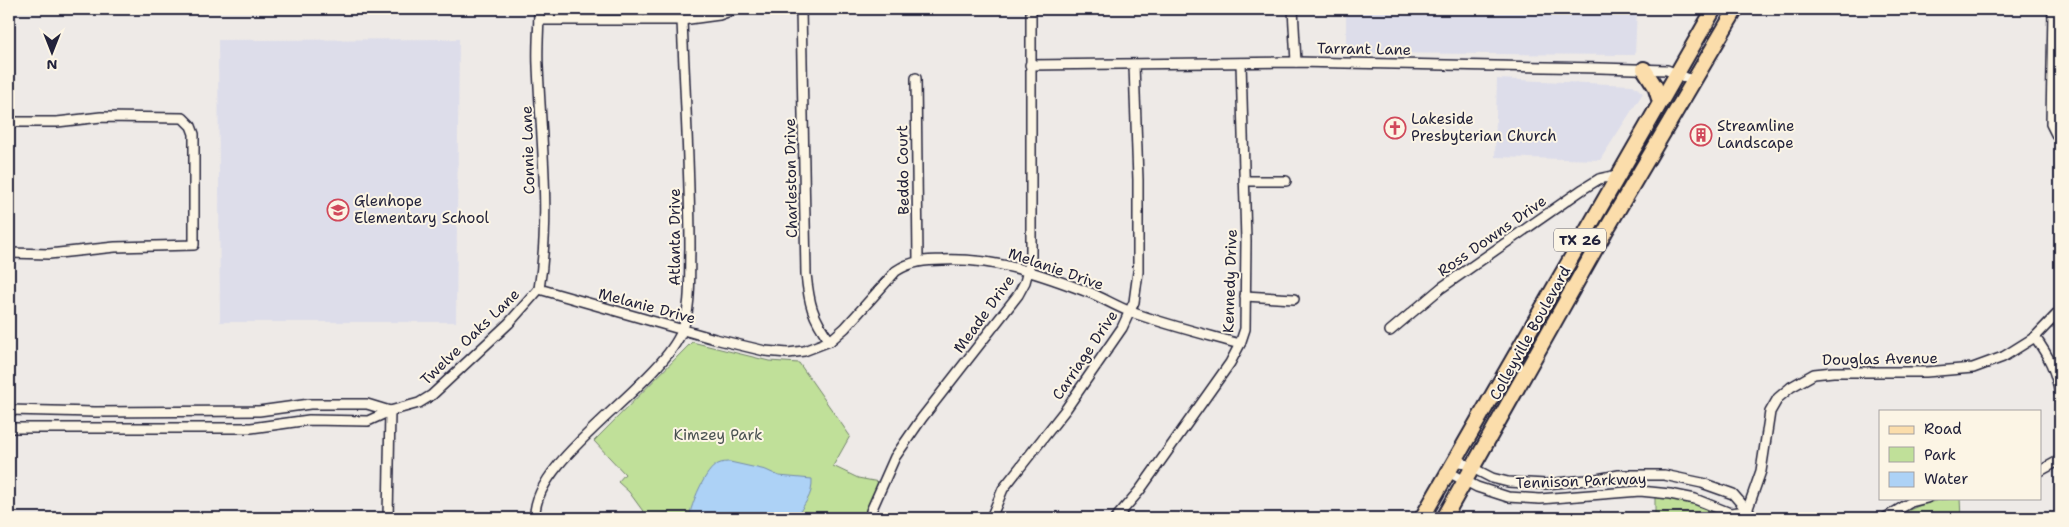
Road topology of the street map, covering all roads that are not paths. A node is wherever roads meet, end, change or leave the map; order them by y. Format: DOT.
graph roads {
  1 [pos="539,9"];
  2 [pos="736,9"];
  3 [pos="801,9"];
  4 [pos="1031,9"];
  5 [pos="1293,9"];
  6 [pos="1714,9"];
  7 [pos="1736,9"];
  8 [pos="2053,9"];
  9 [pos="539,20"];
  10 [pos="682,20"];
  11 [pos="1296,62"];
  12 [pos="1240,63"];
  13 [pos="1030,65"];
  14 [pos="1134,65"];
  15 [pos="1644,69"];
  16 [pos="1677,74"];
  17 [pos="916,78"];
  18 [pos="1694,81"];
  19 [pos="1660,102"];
  20 [pos="9,122"];
  21 [pos="2058,134"];
  22 [pos="1617,175"];
  23 [pos="1244,181"];
  24 [pos="1286,181"];
  25 [pos="9,253"];
  26 [pos="918,262"];
  27 [pos="1028,270"];
  28 [pos="538,289"];
  29 [pos="1245,296"];
  30 [pos="1294,299"];
  31 [pos="2060,311"];
  32 [pos="1130,312"];
  33 [pos="682,330"];
  34 [pos="1390,331"];
  35 [pos="2035,337"];
  36 [pos="830,341"];
  37 [pos="1240,344"];
  38 [pos="2060,395"];
  39 [pos="9,410"];
  40 [pos="242,410"];
  41 [pos="167,411"];
  42 [pos="390,411"];
  43 [pos="95,412"];
  44 [pos="9,428"];
  45 [pos="94,428"];
  46 [pos="167,428"];
  47 [pos="242,428"];
  48 [pos="1456,459"];
  49 [pos="2060,460"];
  50 [pos="1472,468"];
  51 [pos="2042,470"];
  52 [pos="1448,472"];
  53 [pos="1465,481"];
  54 [pos="1578,481"];
  55 [pos="1580,495"];
  56 [pos="1909,500"];
  57 [pos="1751,515"];
  58 [pos="388,518"];
  59 [pos="535,518"];
  60 [pos="870,518"];
  61 [pos="991,518"];
  62 [pos="1116,518"];
  63 [pos="1422,518"];
  64 [pos="1444,518"];
  65 [pos="1885,518"];
  1 -- 9 [label="street, Connie Lane"];
  2 -- 10 [label="street"];
  3 -- 36 [label="street, Charleston Drive"];
  4 -- 13 [label="street, Meade Drive"];
  5 -- 11 [label="street"];
  6 -- 16 [label="main road, Colleyville Boulevard / TX 26"];
  7 -- 18 [label="main road, Colleyville Boulevard / TX 26"];
  8 -- 21 [label="street"];
  9 -- 10 [label="street"];
  9 -- 28 [label="street, Connie Lane"];
  10 -- 33 [label="street, Atlanta Drive"];
  11 -- 12 [label="street, Tarrant Lane"];
  11 -- 15 [label="street, Tarrant Lane"];
  12 -- 14 [label="street, Tarrant Lane"];
  12 -- 23 [label="street, Kennedy Drive"];
  13 -- 14 [label="street, Tarrant Lane"];
  13 -- 27 [label="street, Meade Drive"];
  14 -- 32 [label="street, Carriage Drive"];
  15 -- 16 [label="street, Tarrant Lane"];
  15 -- 19 [label="main road"];
  16 -- 18 [label="street, Tarrant Lane"];
  16 -- 19 [label="main road, Colleyville Boulevard / TX 26"];
  17 -- 26 [label="street, Beddo Court"];
  18 -- 50 [label="main road, Colleyville Boulevard / TX 26"];
  19 -- 22 [label="main road, Colleyville Boulevard / TX 26"];
  20 -- 25 [label="street"];
  22 -- 34 [label="street, Ross Downs Drive"];
  22 -- 48 [label="main road, Colleyville Boulevard / TX 26"];
  23 -- 24 [label="street"];
  23 -- 29 [label="street, Kennedy Drive"];
  26 -- 27 [label="street, Melanie Drive"];
  26 -- 36 [label="street, Melanie Drive"];
  27 -- 32 [label="street, Melanie Drive"];
  27 -- 60 [label="street, Meade Drive"];
  28 -- 33 [label="street, Melanie Drive"];
  28 -- 42 [label="street, Twelve Oaks Lane"];
  29 -- 30 [label="street"];
  29 -- 37 [label="street, Kennedy Drive"];
  31 -- 35 [label="street, Douglas Avenue"];
  32 -- 37 [label="street, Melanie Drive"];
  32 -- 61 [label="street, Carriage Drive"];
  33 -- 36 [label="street, Melanie Drive"];
  33 -- 59 [label="street, Atlanta Drive"];
  35 -- 38 [label="street"];
  35 -- 57 [label="street, Douglas Avenue"];
  37 -- 62 [label="street, Kennedy Drive"];
  39 -- 43 [label="street"];
  40 -- 41 [label="street"];
  40 -- 42 [label="street"];
  40 -- 47 [label="street"];
  41 -- 43 [label="street"];
  41 -- 46 [label="street"];
  42 -- 47 [label="street, Twelve Oaks Lane"];
  42 -- 58 [label="street"];
  43 -- 45 [label="street"];
  44 -- 45 [label="street, Twelve Oaks Lane"];
  45 -- 46 [label="street, Twelve Oaks Lane"];
  46 -- 47 [label="street, Twelve Oaks Lane"];
  48 -- 50 [label="street, Tennison Parkway"];
  48 -- 52 [label="main road, Colleyville Boulevard / TX 26"];
  49 -- 51 [label="street"];
  50 -- 53 [label="main road, Colleyville Boulevard / TX 26"];
  50 -- 54 [label="street, Tennison Parkway"];
  52 -- 53 [label="street, Tennison Parkway"];
  52 -- 63 [label="main road, Colleyville Boulevard / TX 26"];
  53 -- 55 [label="street, Tennison Parkway"];
  53 -- 64 [label="main road, Colleyville Boulevard / TX 26"];
  54 -- 55 [label="street"];
  54 -- 57 [label="street, Tennison Parkway"];
  55 -- 57 [label="street, Tennison Parkway"];
  56 -- 65 [label="street"];
}
